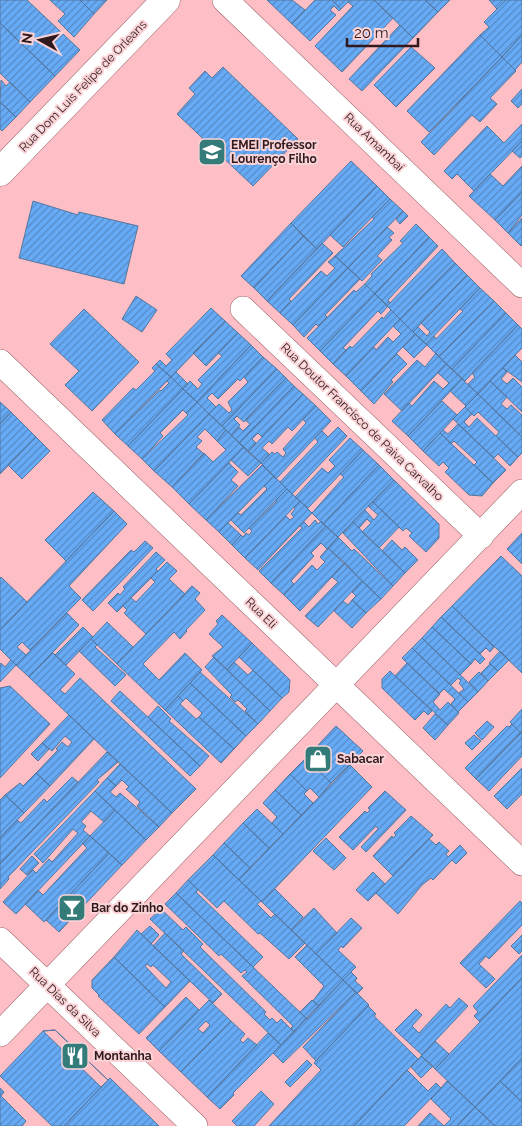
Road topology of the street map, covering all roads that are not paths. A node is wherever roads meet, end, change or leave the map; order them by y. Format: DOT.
graph roads {
  1 [pos="166,0"];
  2 [pos="225,0"];
  3 [pos="0,172"];
  4 [pos="522,285"];
  5 [pos="243,309"];
  6 [pos="0,362"];
  7 [pos="522,492"];
  8 [pos="481,536"];
  9 [pos="338,686"];
  10 [pos="522,863"];
  11 [pos="0,940"];
  12 [pos="48,985"];
  13 [pos="0,1034"];
  14 [pos="195,1126"];
  1 -- 3 [label="main road, Rua Dom Luís Felipe de Orleans"];
  2 -- 4 [label="street, Rua Amambaí"];
  5 -- 8 [label="street, Rua Doutor Francisco de Paiva Carvalho"];
  6 -- 9 [label="street, Rua Eli"];
  7 -- 8 [label="street"];
  8 -- 9 [label="street"];
  9 -- 10 [label="street, Rua Eli"];
  9 -- 12 [label="street"];
  11 -- 12 [label="street, Rua Dias da Silva"];
  12 -- 13 [label="street"];
  12 -- 14 [label="street, Rua Dias da Silva"];
}
